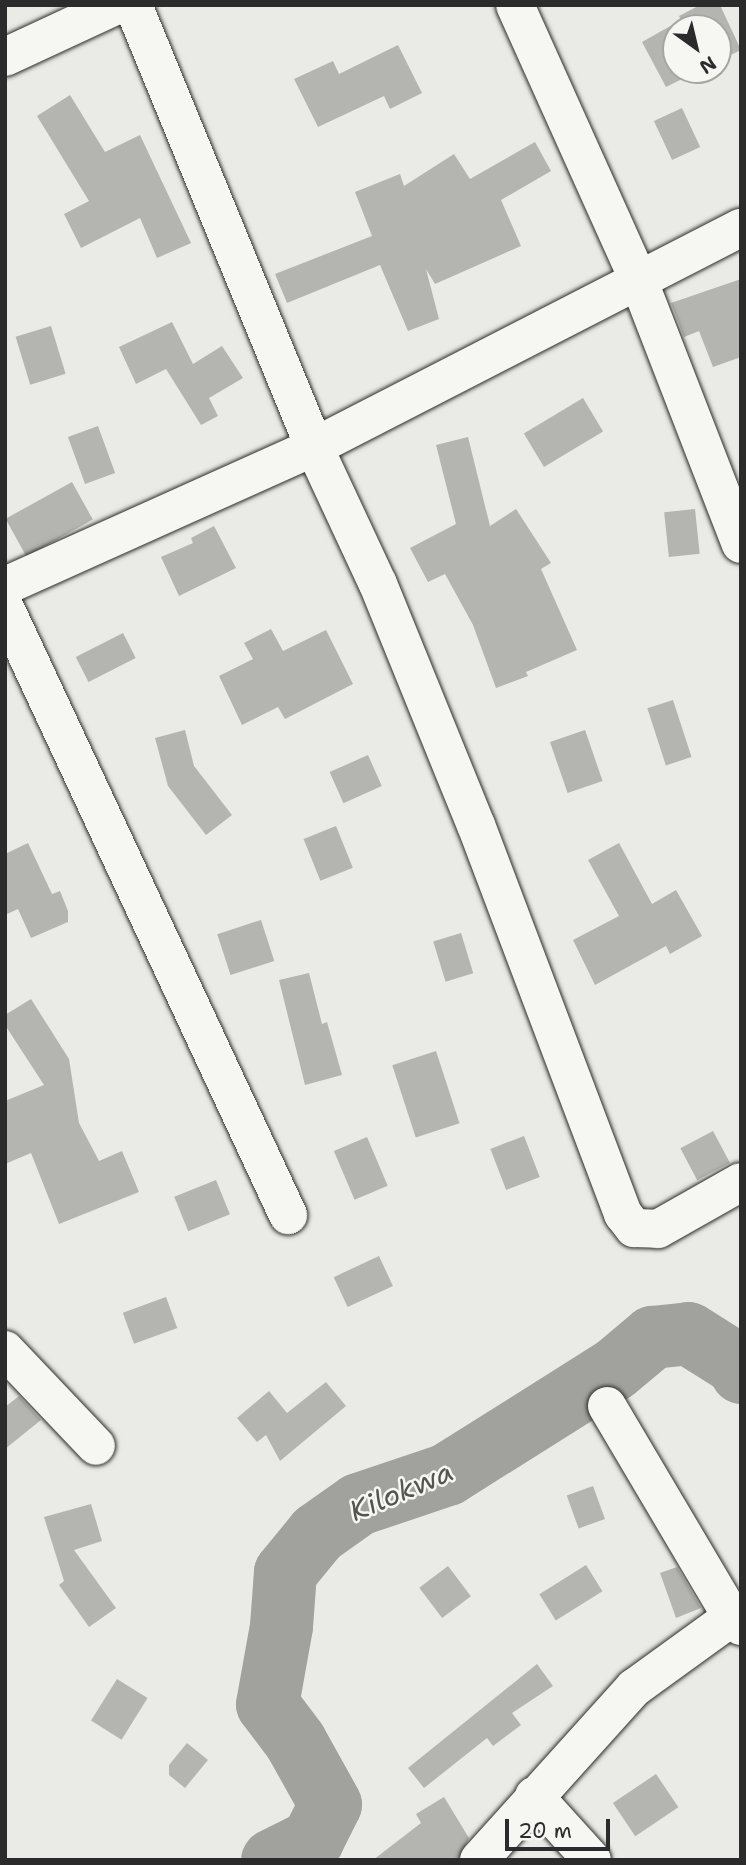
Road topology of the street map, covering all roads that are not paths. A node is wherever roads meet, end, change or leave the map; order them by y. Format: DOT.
graph roads {
  1 [pos="117,5"];
  2 [pos="133,5"];
  3 [pos="515,5"];
  4 [pos="5,57"];
  5 [pos="741,228"];
  6 [pos="638,279"];
  7 [pos="314,447"];
  8 [pos="741,544"];
  9 [pos="5,586"];
  10 [pos="5,608"];
  11 [pos="741,1182"];
  12 [pos="288,1215"];
  13 [pos="5,1350"];
  14 [pos="607,1405"];
  15 [pos="96,1446"];
  16 [pos="736,1622"];
  17 [pos="534,1796"];
  18 [pos="479,1860"];
  19 [pos="592,1860"];
  1 -- 4 [label="street"];
  2 -- 7 [label="street"];
  3 -- 6 [label="street"];
  5 -- 6 [label="street"];
  6 -- 7 [label="street"];
  6 -- 8 [label="street"];
  7 -- 9 [label="street"];
  7 -- 11 [label="street"];
  10 -- 12 [label="street"];
  13 -- 15 [label="street"];
  14 -- 16 [label="street"];
  16 -- 17 [label="street"];
  17 -- 18 [label="street"];
  17 -- 19 [label="street"];
}
